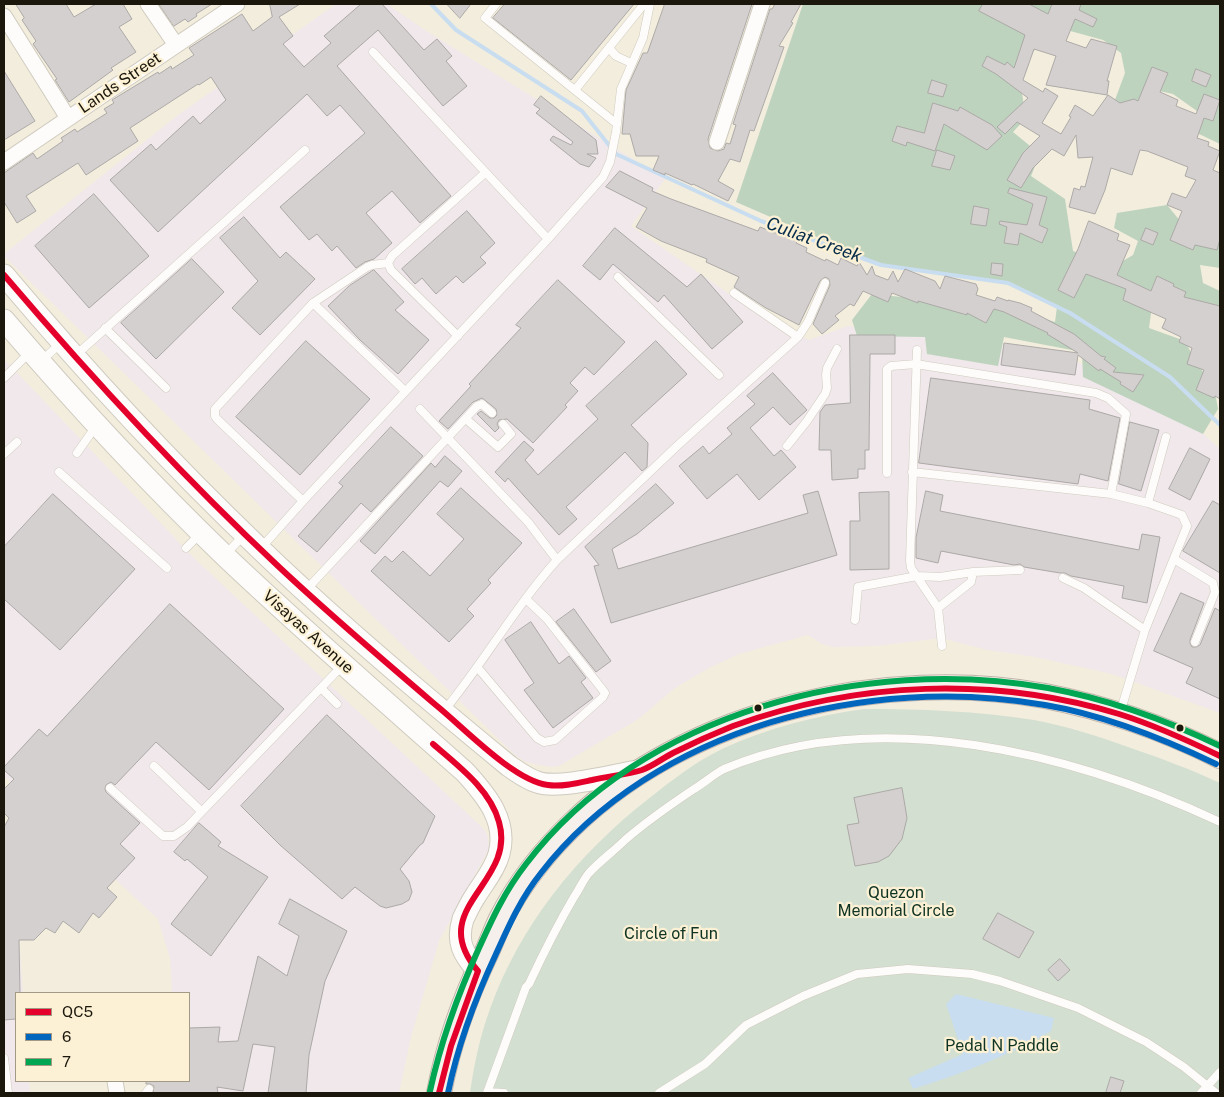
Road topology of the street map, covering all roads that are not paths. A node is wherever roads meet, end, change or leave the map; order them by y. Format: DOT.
graph roads {
  1 [pos="148,4"];
  2 [pos="237,4"];
  3 [pos="496,4"];
  4 [pos="644,4"];
  5 [pos="650,4"];
  6 [pos="762,4"];
  7 [pos="4,16"];
  8 [pos="176,45"];
  9 [pos="608,48"];
  10 [pos="373,52"];
  11 [pos="631,63"];
  12 [pos="575,90"];
  13 [pos="68,118"];
  14 [pos="617,128"];
  15 [pos="717,142"];
  16 [pos="305,150"];
  17 [pos="4,162"];
  18 [pos="485,173"];
  19 [pos="548,239"];
  20 [pos="388,263"];
  21 [pos="4,275"];
  22 [pos="618,277"];
  23 [pos="825,283"];
  24 [pos="734,293"];
  25 [pos="313,303"];
  26 [pos="4,320"];
  27 [pos="105,328"];
  28 [pos="458,336"];
  29 [pos="798,337"];
  30 [pos="68,350"];
  31 [pos="837,350"];
  32 [pos="917,350"];
  33 [pos="35,357"];
  34 [pos="916,364"];
  35 [pos="719,375"];
  36 [pos="4,378"];
  37 [pos="166,388"];
  38 [pos="405,391"];
  39 [pos="420,409"];
  40 [pos="492,413"];
  41 [pos="466,419"];
  42 [pos="503,424"];
  43 [pos="97,425"];
  44 [pos="1166,437"];
  45 [pos="447,439"];
  46 [pos="17,442"];
  47 [pos="787,446"];
  48 [pos="77,453"];
  49 [pos="4,454"];
  50 [pos="59,472"];
  51 [pos="912,472"];
  52 [pos="887,473"];
  53 [pos="1111,494"];
  54 [pos="303,501"];
  55 [pos="1148,503"];
  56 [pos="201,533"];
  57 [pos="245,534"];
  58 [pos="186,548"];
  59 [pos="260,549"];
  60 [pos="225,556"];
  61 [pos="1174,559"];
  62 [pos="557,560"];
  63 [pos="167,568"];
  64 [pos="1020,570"];
  65 [pos="973,572"];
  66 [pos="917,576"];
  67 [pos="1063,578"];
  68 [pos="305,591"];
  69 [pos="526,599"];
  70 [pos="938,608"];
  71 [pos="854,620"];
  72 [pos="346,628"];
  73 [pos="1145,630"];
  74 [pos="1195,642"];
  75 [pos="364,643"];
  76 [pos="942,646"];
  77 [pos="325,648"];
  78 [pos="344,664"];
  79 [pos="478,668"];
  80 [pos="321,688"];
  81 [pos="337,704"];
  82 [pos="444,712"];
  83 [pos="1119,714"];
  84 [pos="1220,756"];
  85 [pos="154,766"];
  86 [pos="642,770"];
  87 [pos="110,788"];
  88 [pos="201,811"];
  89 [pos="1220,822"];
  90 [pos="478,971"];
  91 [pos="4,1058"];
  92 [pos="1220,1072"];
  93 [pos="1208,1086"];
  94 [pos="8,1093"];
  95 [pos="439,1093"];
  96 [pos="488,1093"];
  97 [pos="504,1093"];
  98 [pos="659,1093"];
  99 [pos="1201,1093"];
  100 [pos="1216,1093"];
  1 -- 8 [label="street"];
  2 -- 8 [label="street, Lands Street"];
  3 -- 12 [label="lane"];
  4 -- 9 [label="lane"];
  5 -- 11 [label="lane"];
  6 -- 15 [label="street"];
  7 -- 13 [label="street"];
  8 -- 13 [label="street, Lands Street"];
  9 -- 11 [label="lane"];
  9 -- 12 [label="lane"];
  10 -- 18 [label="lane"];
  11 -- 14 [label="lane"];
  12 -- 14 [label="lane"];
  13 -- 17 [label="street, Lands Street"];
  14 -- 19 [label="lane"];
  16 -- 27 [label="lane"];
  18 -- 19 [label="lane"];
  18 -- 20 [label="lane"];
  19 -- 28 [label="lane"];
  20 -- 25 [label="lane"];
  20 -- 28 [label="lane"];
  21 -- 30 [label="main road, Visayas Avenue"];
  22 -- 35 [label="lane"];
  23 -- 29 [label="lane"];
  24 -- 29 [label="lane"];
  25 -- 38 [label="lane"];
  25 -- 54 [label="lane"];
  26 -- 33 [label="main road, Visayas Avenue"];
  27 -- 30 [label="lane"];
  27 -- 37 [label="lane"];
  28 -- 38 [label="lane"];
  29 -- 62 [label="lane"];
  30 -- 33 [label="lane"];
  30 -- 57 [label="main road, Visayas Avenue"];
  31 -- 47 [label="lane"];
  32 -- 34 [label="lane"];
  33 -- 36 [label="lane"];
  33 -- 43 [label="main road, Visayas Avenue"];
  34 -- 51 [label="lane"];
  34 -- 52 [label="lane"];
  34 -- 53 [label="lane"];
  38 -- 54 [label="lane"];
  39 -- 45 [label="lane"];
  40 -- 41 [label="lane"];
  41 -- 42 [label="lane"];
  41 -- 45 [label="lane"];
  43 -- 48 [label="lane"];
  43 -- 56 [label="main road, Visayas Avenue"];
  44 -- 55 [label="lane"];
  45 -- 62 [label="lane"];
  45 -- 68 [label="lane"];
  46 -- 49 [label="lane"];
  50 -- 63 [label="lane"];
  51 -- 53 [label="lane"];
  51 -- 66 [label="lane"];
  53 -- 55 [label="lane"];
  54 -- 59 [label="lane"];
  55 -- 61 [label="lane"];
  56 -- 58 [label="lane"];
  56 -- 60 [label="main road, Visayas Avenue"];
  57 -- 59 [label="main road, Visayas Avenue"];
  57 -- 60 [label="lane"];
  59 -- 68 [label="main road, Visayas Avenue"];
  60 -- 77 [label="main road, Visayas Avenue"];
  61 -- 73 [label="lane"];
  61 -- 74 [label="lane"];
  62 -- 69 [label="lane"];
  64 -- 65 [label="lane"];
  65 -- 66 [label="lane"];
  65 -- 70 [label="lane"];
  66 -- 70 [label="lane"];
  66 -- 71 [label="lane"];
  67 -- 73 [label="lane"];
  68 -- 72 [label="main road, Visayas Avenue"];
  69 -- 79 [label="lane"];
  69 -- 79 [label="lane"];
  70 -- 76 [label="lane"];
  72 -- 75 [label="main road, Visayas Avenue"];
  72 -- 77 [label="main road"];
  73 -- 83 [label="lane"];
  75 -- 78 [label="main road"];
  75 -- 82 [label="main road, Visayas Avenue"];
  77 -- 78 [label="main road, Visayas Avenue"];
  78 -- 80 [label="lane"];
  78 -- 90 [label="main road, Visayas Avenue"];
  79 -- 82 [label="lane"];
  80 -- 81 [label="lane"];
  80 -- 88 [label="lane"];
  82 -- 86 [label="main road, Visayas Avenue"];
  83 -- 84 [label="main road"];
  83 -- 86 [label="main road"];
  85 -- 88 [label="lane"];
  86 -- 90 [label="main road"];
  87 -- 88 [label="lane"];
  89 -- 96 [label="lane"];
  90 -- 95 [label="main road"];
  91 -- 94 [label="lane"];
  92 -- 93 [label="lane"];
  93 -- 98 [label="lane"];
  93 -- 99 [label="lane"];
  93 -- 100 [label="lane"];
  96 -- 97 [label="lane"];
}
